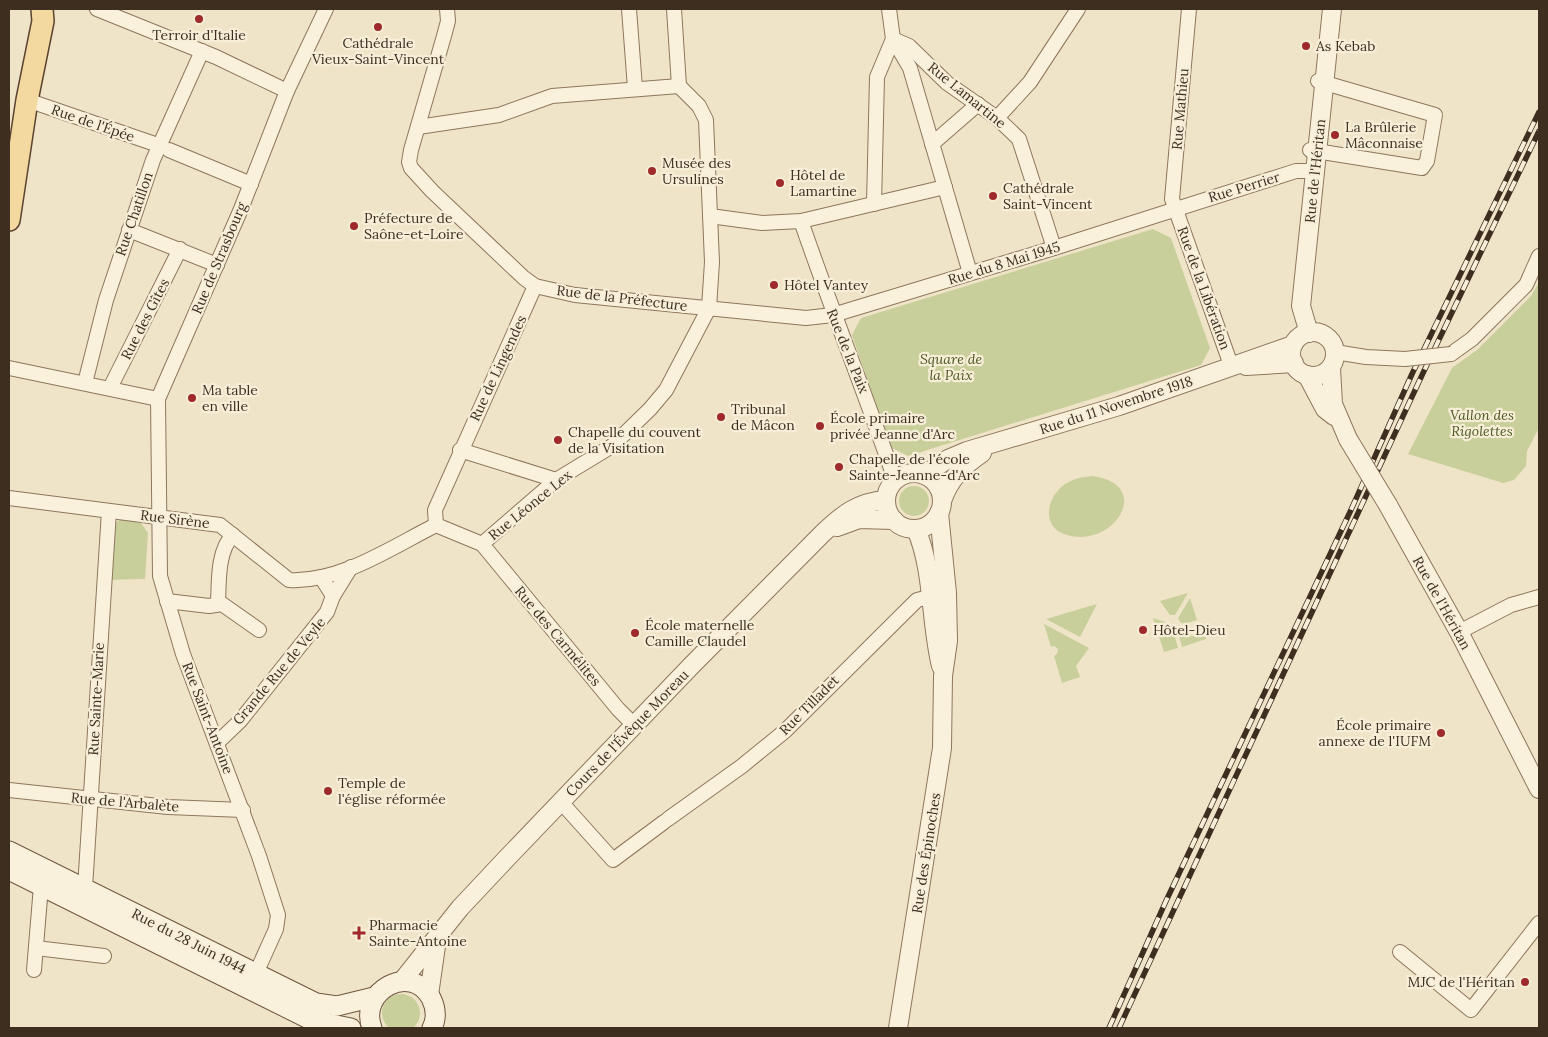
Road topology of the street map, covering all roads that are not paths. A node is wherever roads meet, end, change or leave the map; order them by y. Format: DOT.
graph roads {
  1 [pos="97,9"];
  2 [pos="326,9"];
  3 [pos="447,9"];
  4 [pos="629,9"];
  5 [pos="674,9"];
  6 [pos="889,9"];
  7 [pos="1078,9"];
  8 [pos="1189,9"];
  9 [pos="1332,9"];
  10 [pos="45,13"];
  11 [pos="893,39"];
  12 [pos="202,51"];
  13 [pos="1320,82"];
  14 [pos="679,86"];
  15 [pos="635,88"];
  16 [pos="287,91"];
  17 [pos="27,100"];
  18 [pos="978,104"];
  19 [pos="997,118"];
  20 [pos="418,127"];
  21 [pos="932,144"];
  22 [pos="164,147"];
  23 [pos="1313,150"];
  24 [pos="1314,171"];
  25 [pos="251,184"];
  26 [pos="944,187"];
  27 [pos="874,204"];
  28 [pos="1174,208"];
  29 [pos="710,216"];
  30 [pos="9,220"];
  31 [pos="801,221"];
  32 [pos="129,230"];
  33 [pos="1054,248"];
  34 [pos="180,249"];
  35 [pos="1539,256"];
  36 [pos="217,265"];
  37 [pos="970,273"];
  38 [pos="535,286"];
  39 [pos="709,308"];
  40 [pos="833,314"];
  41 [pos="1309,332"];
  42 [pos="1294,345"];
  43 [pos="1333,360"];
  44 [pos="1294,363"];
  45 [pos="1235,367"];
  46 [pos="9,368"];
  47 [pos="1307,375"];
  48 [pos="85,383"];
  49 [pos="110,388"];
  50 [pos="158,399"];
  51 [pos="1338,420"];
  52 [pos="995,444"];
  53 [pos="460,450"];
  54 [pos="924,475"];
  55 [pos="556,480"];
  56 [pos="896,480"];
  57 [pos="9,498"];
  58 [pos="886,500"];
  59 [pos="941,507"];
  60 [pos="109,511"];
  61 [pos="159,517"];
  62 [pos="894,520"];
  63 [pos="436,524"];
  64 [pos="916,529"];
  65 [pos="824,534"];
  66 [pos="233,535"];
  67 [pos="482,544"];
  68 [pos="351,567"];
  69 [pos="321,576"];
  70 [pos="938,594"];
  71 [pos="333,596"];
  72 [pos="1539,597"];
  73 [pos="167,601"];
  74 [pos="218,604"];
  75 [pos="259,630"];
  76 [pos="1459,632"];
  77 [pos="635,726"];
  78 [pos="218,742"];
  79 [pos="1539,789"];
  80 [pos="9,790"];
  81 [pos="90,800"];
  82 [pos="561,802"];
  83 [pos="243,810"];
  84 [pos="9,851"];
  85 [pos="9,870"];
  86 [pos="41,886"];
  87 [pos="85,888"];
  88 [pos="1539,923"];
  89 [pos="438,939"];
  90 [pos="36,948"];
  91 [pos="1400,952"];
  92 [pos="104,956"];
  93 [pos="34,970"];
  94 [pos="252,981"];
  95 [pos="402,982"];
  96 [pos="429,995"];
  97 [pos="374,997"];
  98 [pos="437,1025"];
  99 [pos="351,1028"];
  100 [pos="372,1028"];
  101 [pos="898,1028"];
  1 -- 12 [label="street"];
  2 -- 16 [label="street, Rue de Strasbourg"];
  3 -- 20 [label="street"];
  4 -- 15 [label="street"];
  5 -- 14 [label="street"];
  6 -- 11 [label="street"];
  7 -- 19 [label="street"];
  8 -- 28 [label="street, Rue Mathieu"];
  9 -- 13 [label="street, Rue de l'Héritan"];
  10 -- 17 [label="main road"];
  11 -- 18 [label="street, Rue Lamartine"];
  11 -- 21 [label="street"];
  11 -- 27 [label="street"];
  12 -- 16 [label="street"];
  12 -- 22 [label="street, Rue Chatillon"];
  13 -- 23 [label="street, Rue de l'Héritan"];
  13 -- 23 [label="street"];
  14 -- 15 [label="street"];
  14 -- 29 [label="street"];
  15 -- 20 [label="street"];
  16 -- 25 [label="street, Rue de Strasbourg"];
  17 -- 22 [label="street, Rue de l'Épée"];
  17 -- 30 [label="main road"];
  18 -- 19 [label="street, Rue Lamartine"];
  18 -- 21 [label="street"];
  19 -- 33 [label="street, Rue Lamartine"];
  20 -- 38 [label="street"];
  21 -- 26 [label="street"];
  22 -- 25 [label="street, Rue de l'Épée"];
  22 -- 32 [label="street, Rue Chatillon"];
  23 -- 24 [label="street, Rue de l'Héritan"];
  24 -- 28 [label="street, Rue Perrier"];
  24 -- 41 [label="street, Rue de l'Héritan"];
  25 -- 36 [label="street, Rue de Strasbourg"];
  26 -- 27 [label="street"];
  26 -- 37 [label="street"];
  27 -- 31 [label="street"];
  28 -- 33 [label="street, Rue du 8 Mai 1945"];
  28 -- 45 [label="street, Rue de la Libération"];
  29 -- 31 [label="street"];
  29 -- 39 [label="street"];
  31 -- 40 [label="street, Rue de la Paix"];
  32 -- 34 [label="street"];
  32 -- 48 [label="street, Rue Chatillon"];
  33 -- 37 [label="street, Rue du 8 Mai 1945"];
  34 -- 36 [label="street"];
  34 -- 49 [label="street, Rue des Gîtes"];
  35 -- 43 [label="street, bridge"];
  36 -- 50 [label="street, Rue de Strasbourg"];
  37 -- 40 [label="street, Rue du 8 Mai 1945"];
  38 -- 39 [label="street, Rue de la Préfecture"];
  38 -- 53 [label="street, Rue de Lingendes"];
  39 -- 40 [label="street, Rue de la Préfecture"];
  39 -- 55 [label="street, Rue Léonce Lex"];
  40 -- 56 [label="street, Rue de la Paix"];
  41 -- 42 [label="street"];
  41 -- 43 [label="street"];
  42 -- 44 [label="street"];
  42 -- 45 [label="street, Rue du 11 Novembre 1918"];
  43 -- 47 [label="street"];
  43 -- 51 [label="street, Rue de l'Héritan"];
  44 -- 45 [label="street, Rue du 11 Novembre 1918"];
  44 -- 47 [label="street"];
  45 -- 52 [label="street, Rue du 11 Novembre 1918"];
  46 -- 48 [label="street"];
  47 -- 51 [label="street, Rue de l'Héritan"];
  48 -- 49 [label="street"];
  49 -- 50 [label="street"];
  50 -- 61 [label="street, Rue de Strasbourg"];
  51 -- 76 [label="street, Rue de l'Héritan, bridge"];
  52 -- 54 [label="street, Rue du 11 Novembre 1918"];
  52 -- 59 [label="street, Rue du 11 Novembre 1918"];
  53 -- 55 [label="street"];
  53 -- 63 [label="street, Rue de Lingendes"];
  54 -- 56 [label="street"];
  54 -- 59 [label="street"];
  55 -- 67 [label="street, Rue Léonce Lex"];
  56 -- 58 [label="street"];
  57 -- 60 [label="street, Rue Sirène"];
  58 -- 62 [label="street"];
  58 -- 65 [label="street, Cours de l'Évêque Moreau"];
  59 -- 64 [label="street"];
  59 -- 70 [label="street, Rue des Épinoches"];
  60 -- 61 [label="street, Rue Sirène"];
  60 -- 81 [label="street, Rue Sainte-Marie"];
  61 -- 66 [label="street, Rue Sirène"];
  61 -- 73 [label="street, Rue Saint-Antoine"];
  62 -- 64 [label="street"];
  62 -- 65 [label="street, Cours de l'Évêque Moreau"];
  63 -- 67 [label="street"];
  63 -- 68 [label="street"];
  64 -- 70 [label="street, Rue des Épinoches"];
  65 -- 77 [label="street, Cours de l'Évêque Moreau"];
  66 -- 69 [label="street, Rue Sirène"];
  66 -- 74 [label="street"];
  67 -- 77 [label="street, Rue des Carmélites"];
  68 -- 69 [label="street, Rue Sirène"];
  68 -- 71 [label="street, Grande Rue de Veyle"];
  69 -- 71 [label="street"];
  70 -- 82 [label="street, Rue Tilladet"];
  70 -- 101 [label="street, Rue des Épinoches"];
  71 -- 78 [label="street, Grande Rue de Veyle"];
  72 -- 76 [label="street"];
  73 -- 74 [label="street"];
  73 -- 78 [label="street, Rue Saint-Antoine"];
  74 -- 75 [label="street"];
  76 -- 79 [label="street, Rue de l'Héritan"];
  77 -- 82 [label="street, Cours de l'Évêque Moreau"];
  78 -- 83 [label="street, Rue Saint-Antoine"];
  80 -- 81 [label="street, Rue de l'Arbalète"];
  81 -- 83 [label="street, Rue de l'Arbalète"];
  81 -- 87 [label="street, Rue Sainte-Marie"];
  82 -- 89 [label="street, Cours de l'Évêque Moreau"];
  83 -- 94 [label="street, Rue Saint-Antoine"];
  84 -- 87 [label="main road, Rue du 28 Juin 1944"];
  85 -- 86 [label="main road, Rue du 28 Juin 1944"];
  86 -- 90 [label="street"];
  86 -- 94 [label="main road, Rue du 28 Juin 1944"];
  87 -- 94 [label="main road, Rue du 28 Juin 1944"];
  88 -- 91 [label="street"];
  89 -- 95 [label="street, Cours de l'Évêque Moreau"];
  89 -- 96 [label="street, Cours de l'Évêque Moreau"];
  90 -- 92 [label="street"];
  90 -- 93 [label="street"];
  94 -- 97 [label="main road, Rue du 28 Juin 1944"];
  94 -- 99 [label="main road, Rue du 28 Juin 1944"];
  95 -- 96 [label="main road"];
  95 -- 97 [label="main road"];
  96 -- 98 [label="main road"];
  97 -- 100 [label="main road"];
}
